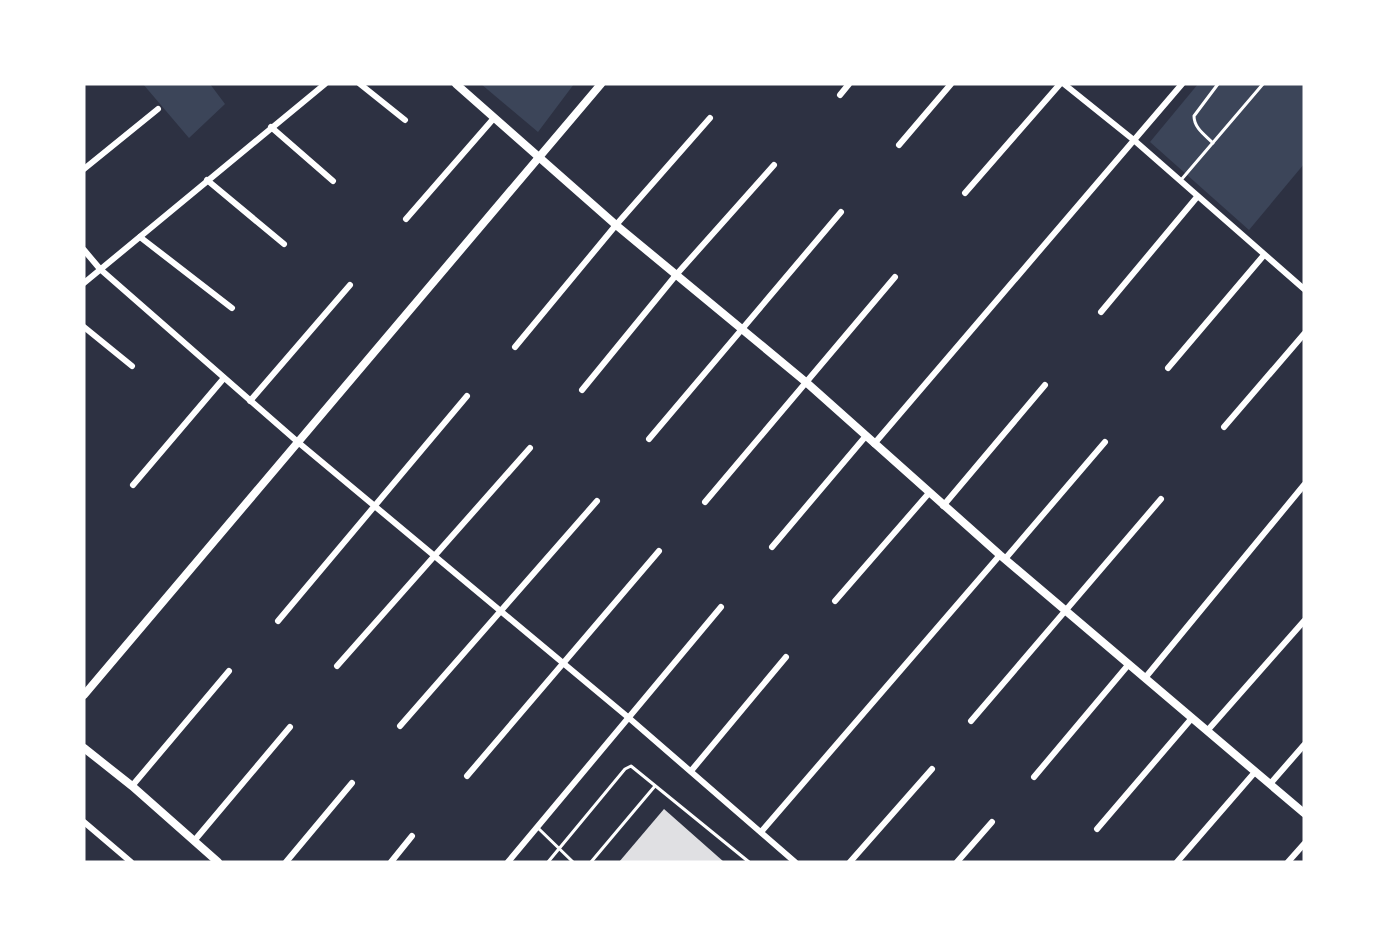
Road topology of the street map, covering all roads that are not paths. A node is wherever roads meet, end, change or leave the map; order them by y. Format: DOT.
graph roads {
  1 [pos="325,84"];
  2 [pos="360,84"];
  3 [pos="456,84"];
  4 [pos="601,84"];
  5 [pos="849,84"];
  6 [pos="951,84"];
  7 [pos="1062,84"];
  8 [pos="1182,84"];
  9 [pos="1218,84"];
  10 [pos="1260,85"];
  11 [pos="840,95"];
  12 [pos="158,109"];
  13 [pos="494,118"];
  14 [pos="710,118"];
  15 [pos="405,120"];
  16 [pos="271,127"];
  17 [pos="1135,141"];
  18 [pos="1213,143"];
  19 [pos="899,145"];
  20 [pos="538,158"];
  21 [pos="774,165"];
  22 [pos="84,169"];
  23 [pos="207,180"];
  24 [pos="333,181"];
  25 [pos="1180,182"];
  26 [pos="965,193"];
  27 [pos="1197,197"];
  28 [pos="842,212"];
  29 [pos="406,219"];
  30 [pos="616,225"];
  31 [pos="140,237"];
  32 [pos="284,244"];
  33 [pos="84,250"];
  34 [pos="1263,255"];
  35 [pos="100,269"];
  36 [pos="676,274"];
  37 [pos="895,277"];
  38 [pos="84,283"];
  39 [pos="350,285"];
  40 [pos="1304,290"];
  41 [pos="232,308"];
  42 [pos="1101,312"];
  43 [pos="84,327"];
  44 [pos="741,330"];
  45 [pos="1304,334"];
  46 [pos="515,347"];
  47 [pos="132,366"];
  48 [pos="1168,368"];
  49 [pos="224,378"];
  50 [pos="807,383"];
  51 [pos="1045,385"];
  52 [pos="582,390"];
  53 [pos="466,396"];
  54 [pos="250,401"];
  55 [pos="1224,427"];
  56 [pos="865,437"];
  57 [pos="649,439"];
  58 [pos="1105,442"];
  59 [pos="299,443"];
  60 [pos="874,444"];
  61 [pos="530,448"];
  62 [pos="133,485"];
  63 [pos="1304,485"];
  64 [pos="929,493"];
  65 [pos="1161,499"];
  66 [pos="597,501"];
  67 [pos="705,502"];
  68 [pos="943,506"];
  69 [pos="375,507"];
  70 [pos="772,547"];
  71 [pos="659,550"];
  72 [pos="434,556"];
  73 [pos="1002,557"];
  74 [pos="835,601"];
  75 [pos="721,607"];
  76 [pos="1066,611"];
  77 [pos="501,612"];
  78 [pos="278,621"];
  79 [pos="1304,621"];
  80 [pos="786,657"];
  81 [pos="564,664"];
  82 [pos="1129,664"];
  83 [pos="337,666"];
  84 [pos="229,671"];
  85 [pos="1145,678"];
  86 [pos="84,695"];
  87 [pos="629,718"];
  88 [pos="1192,718"];
  89 [pos="971,721"];
  90 [pos="400,726"];
  91 [pos="290,727"];
  92 [pos="1207,731"];
  93 [pos="1304,746"];
  94 [pos="84,748"];
  95 [pos="932,769"];
  96 [pos="691,771"];
  97 [pos="1255,772"];
  98 [pos="467,776"];
  99 [pos="1034,777"];
  100 [pos="352,783"];
  101 [pos="1270,784"];
  102 [pos="132,786"];
  103 [pos="655,786"];
  104 [pos="1304,813"];
  105 [pos="84,822"];
  106 [pos="992,822"];
  107 [pos="537,827"];
  108 [pos="1098,829"];
  109 [pos="761,832"];
  110 [pos="411,836"];
  111 [pos="194,841"];
  112 [pos="1304,844"];
  113 [pos="560,849"];
  114 [pos="212,860"];
  115 [pos="131,862"];
  116 [pos="286,862"];
  117 [pos="391,862"];
  118 [pos="508,862"];
  119 [pos="548,862"];
  120 [pos="573,862"];
  121 [pos="591,862"];
  122 [pos="749,862"];
  123 [pos="795,862"];
  124 [pos="850,862"];
  125 [pos="957,862"];
  126 [pos="1177,862"];
  127 [pos="1288,862"];
  1 -- 16 [label="street"];
  2 -- 15 [label="street"];
  3 -- 13 [label="street"];
  4 -- 20 [label="street"];
  5 -- 11 [label="street"];
  6 -- 19 [label="street"];
  7 -- 17 [label="street"];
  7 -- 26 [label="street"];
  8 -- 17 [label="street"];
  9 -- 18 [label="lane"];
  10 -- 18 [label="lane"];
  12 -- 22 [label="street"];
  13 -- 20 [label="street"];
  13 -- 29 [label="street"];
  14 -- 30 [label="street"];
  16 -- 23 [label="street"];
  16 -- 24 [label="street"];
  17 -- 25 [label="street"];
  17 -- 60 [label="street"];
  18 -- 25 [label="lane"];
  20 -- 30 [label="street"];
  20 -- 59 [label="street"];
  21 -- 36 [label="street"];
  23 -- 31 [label="street"];
  23 -- 32 [label="street"];
  25 -- 27 [label="street"];
  27 -- 34 [label="street"];
  27 -- 42 [label="street"];
  28 -- 44 [label="street"];
  30 -- 36 [label="street"];
  30 -- 46 [label="street"];
  31 -- 35 [label="street"];
  31 -- 41 [label="street"];
  33 -- 35 [label="street"];
  34 -- 40 [label="street"];
  34 -- 48 [label="street"];
  35 -- 38 [label="street"];
  35 -- 49 [label="street"];
  36 -- 44 [label="street"];
  36 -- 52 [label="street"];
  37 -- 50 [label="street"];
  39 -- 54 [label="street"];
  43 -- 47 [label="street"];
  44 -- 50 [label="street"];
  44 -- 57 [label="street"];
  45 -- 55 [label="street"];
  49 -- 54 [label="street"];
  49 -- 62 [label="street"];
  50 -- 56 [label="street"];
  50 -- 67 [label="street"];
  51 -- 68 [label="street"];
  53 -- 69 [label="street"];
  54 -- 59 [label="street"];
  56 -- 60 [label="street"];
  56 -- 70 [label="street"];
  58 -- 73 [label="street"];
  59 -- 69 [label="street"];
  59 -- 86 [label="street"];
  60 -- 64 [label="street"];
  61 -- 72 [label="street"];
  63 -- 85 [label="street"];
  64 -- 68 [label="street"];
  64 -- 74 [label="street"];
  65 -- 76 [label="street"];
  66 -- 77 [label="street"];
  68 -- 73 [label="street"];
  69 -- 72 [label="street"];
  69 -- 78 [label="street"];
  71 -- 81 [label="street"];
  72 -- 77 [label="street"];
  72 -- 83 [label="street"];
  73 -- 76 [label="street"];
  73 -- 109 [label="street"];
  75 -- 87 [label="street"];
  76 -- 82 [label="street"];
  76 -- 89 [label="street"];
  77 -- 81 [label="street"];
  77 -- 90 [label="street"];
  79 -- 92 [label="street"];
  80 -- 96 [label="street"];
  81 -- 87 [label="street"];
  81 -- 98 [label="street"];
  82 -- 85 [label="street"];
  82 -- 99 [label="street"];
  84 -- 102 [label="street"];
  85 -- 88 [label="street"];
  87 -- 96 [label="street"];
  87 -- 107 [label="street"];
  88 -- 92 [label="street"];
  88 -- 108 [label="street"];
  91 -- 111 [label="street"];
  92 -- 97 [label="street"];
  93 -- 101 [label="street"];
  94 -- 102 [label="street"];
  95 -- 124 [label="street"];
  96 -- 109 [label="street"];
  97 -- 101 [label="street"];
  97 -- 126 [label="street"];
  100 -- 116 [label="street"];
  101 -- 104 [label="street"];
  102 -- 111 [label="street"];
  103 -- 113 [label="lane"];
  103 -- 121 [label="lane"];
  103 -- 122 [label="lane"];
  105 -- 115 [label="street"];
  106 -- 125 [label="street"];
  107 -- 113 [label="lane"];
  107 -- 118 [label="street"];
  109 -- 123 [label="street"];
  110 -- 117 [label="street"];
  111 -- 114 [label="street"];
  112 -- 127 [label="street"];
  113 -- 119 [label="lane"];
  113 -- 120 [label="lane"];
}
